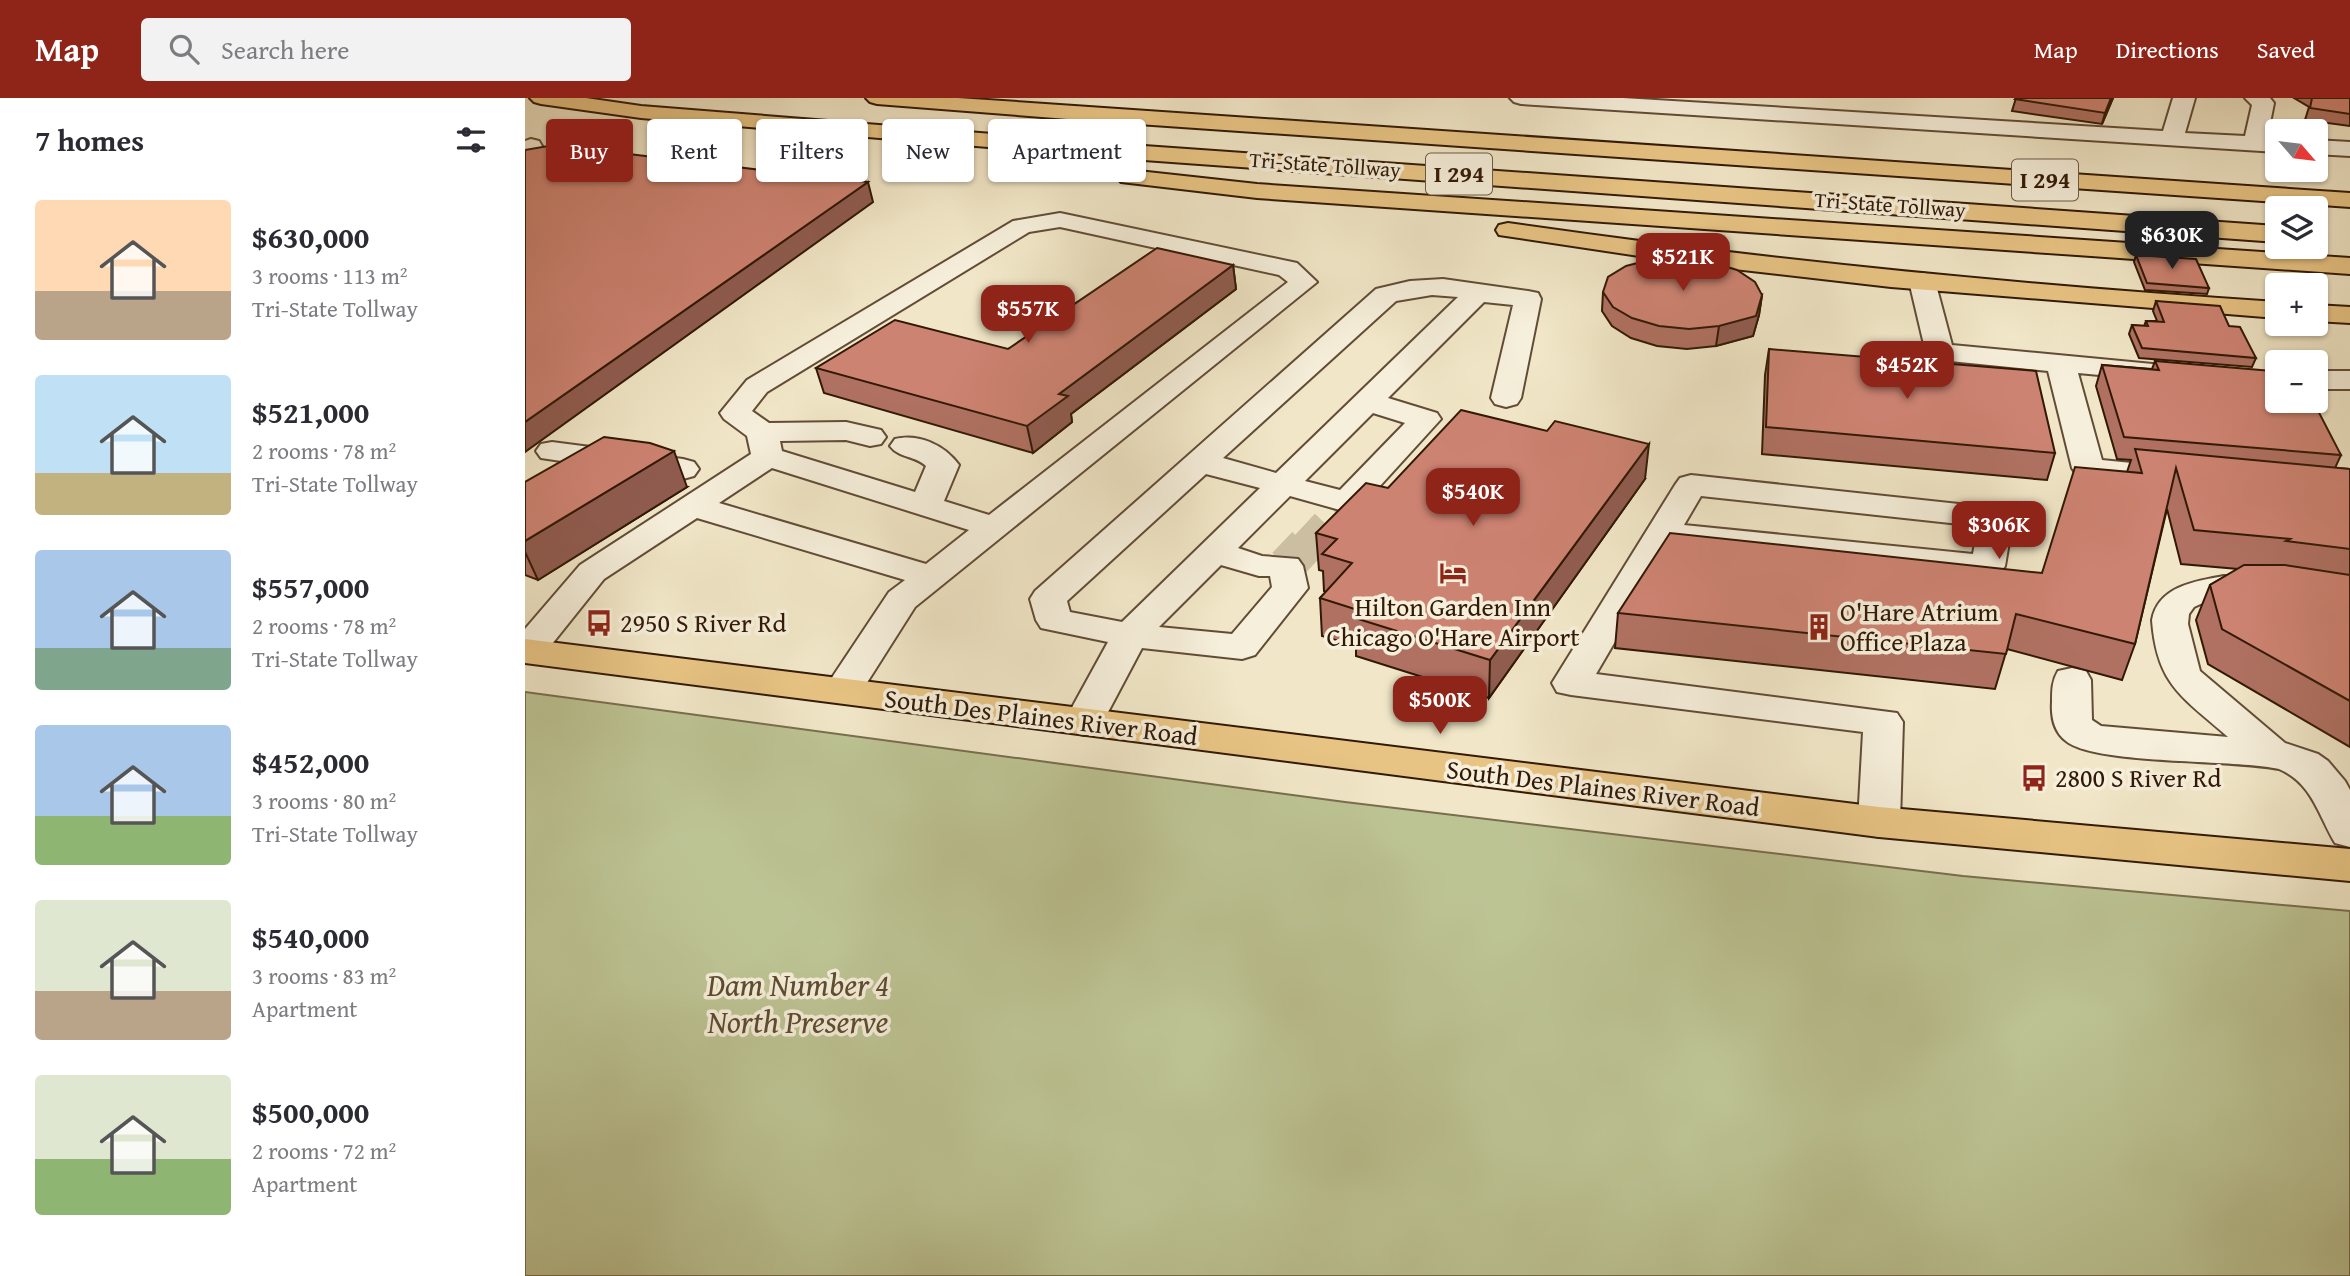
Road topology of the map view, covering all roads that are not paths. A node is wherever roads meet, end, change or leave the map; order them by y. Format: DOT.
graph roads {
  1 [pos="541,98"];
  2 [pos="877,98"];
  3 [pos="1521,98"];
  4 [pos="2184,98"];
  5 [pos="2256,98"];
  6 [pos="1841,108"];
  7 [pos="641,112"];
  8 [pos="2265,130"];
  9 [pos="2172,138"];
  10 [pos="2265,144"];
  11 [pos="2328,148"];
  12 [pos="2350,149"];
  13 [pos="988,161"];
  14 [pos="1146,178"];
  15 [pos="1257,191"];
  16 [pos="2350,200"];
  17 [pos="2265,233"];
  18 [pos="2350,266"];
  19 [pos="1922,281"];
  20 [pos="1478,293"];
  21 [pos="2265,309"];
  22 [pos="2328,314"];
  23 [pos="2350,315"];
  24 [pos="2061,363"];
  25 [pos="2184,374"];
  26 [pos="1506,398"];
  27 [pos="1367,402"];
  28 [pos="870,437"];
  29 [pos="765,444"];
  30 [pos="906,446"];
  31 [pos="552,451"];
  32 [pos="1200,461"];
  33 [pos="683,469"];
  34 [pos="2212,479"];
  35 [pos="1285,483"];
  36 [pos="692,506"];
  37 [pos="926,506"];
  38 [pos="993,527"];
  39 [pos="1663,533"];
  40 [pos="1215,552"];
  41 [pos="932,577"];
  42 [pos="2350,598"];
  43 [pos="1130,635"];
  44 [pos="526,651"];
  45 [pos="2072,680"];
  46 [pos="842,691"];
  47 [pos="1084,722"];
  48 [pos="2272,754"];
  49 [pos="1879,822"];
  50 [pos="2350,832"];
  51 [pos="2350,866"];
  1 -- 7 [label="main road, Tri-State Tollway / I 294"];
  2 -- 16 [label="main road, Tri-State Tollway / I 294"];
  3 -- 6 [label="lane"];
  4 -- 9 [label="lane"];
  5 -- 8 [label="lane"];
  6 -- 9 [label="lane"];
  7 -- 13 [label="main road"];
  7 -- 17 [label="main road, Tri-State Tollway / I 294"];
  9 -- 10 [label="lane"];
  11 -- 12 [label="lane"];
  14 -- 15 [label="main road"];
  15 -- 18 [label="main road"];
  15 -- 19 [label="main road"];
  19 -- 21 [label="main road"];
  19 -- 24 [label="lane"];
  20 -- 26 [label="lane"];
  20 -- 27 [label="lane"];
  20 -- 32 [label="lane"];
  22 -- 23 [label="main road"];
  24 -- 25 [label="lane"];
  24 -- 34 [label="lane"];
  27 -- 35 [label="lane"];
  27 -- 35 [label="lane"];
  28 -- 29 [label="lane"];
  29 -- 36 [label="lane"];
  29 -- 37 [label="lane"];
  29 -- 38 [label="lane"];
  30 -- 37 [label="lane"];
  31 -- 33 [label="lane"];
  32 -- 35 [label="lane"];
  32 -- 43 [label="lane"];
  35 -- 40 [label="lane"];
  36 -- 41 [label="lane"];
  36 -- 44 [label="lane"];
  37 -- 38 [label="lane"];
  38 -- 41 [label="lane"];
  39 -- 39 [label="lane"];
  39 -- 49 [label="lane"];
  40 -- 43 [label="lane"];
  40 -- 43 [label="lane"];
  41 -- 46 [label="lane"];
  42 -- 48 [label="lane"];
  43 -- 47 [label="lane"];
  44 -- 46 [label="main road, South Des Plaines River Road"];
  45 -- 48 [label="lane"];
  46 -- 47 [label="main road, South Des Plaines River Road"];
  47 -- 49 [label="main road, South Des Plaines River Road"];
  48 -- 50 [label="lane"];
  49 -- 51 [label="main road, South Des Plaines River Road"];
}
